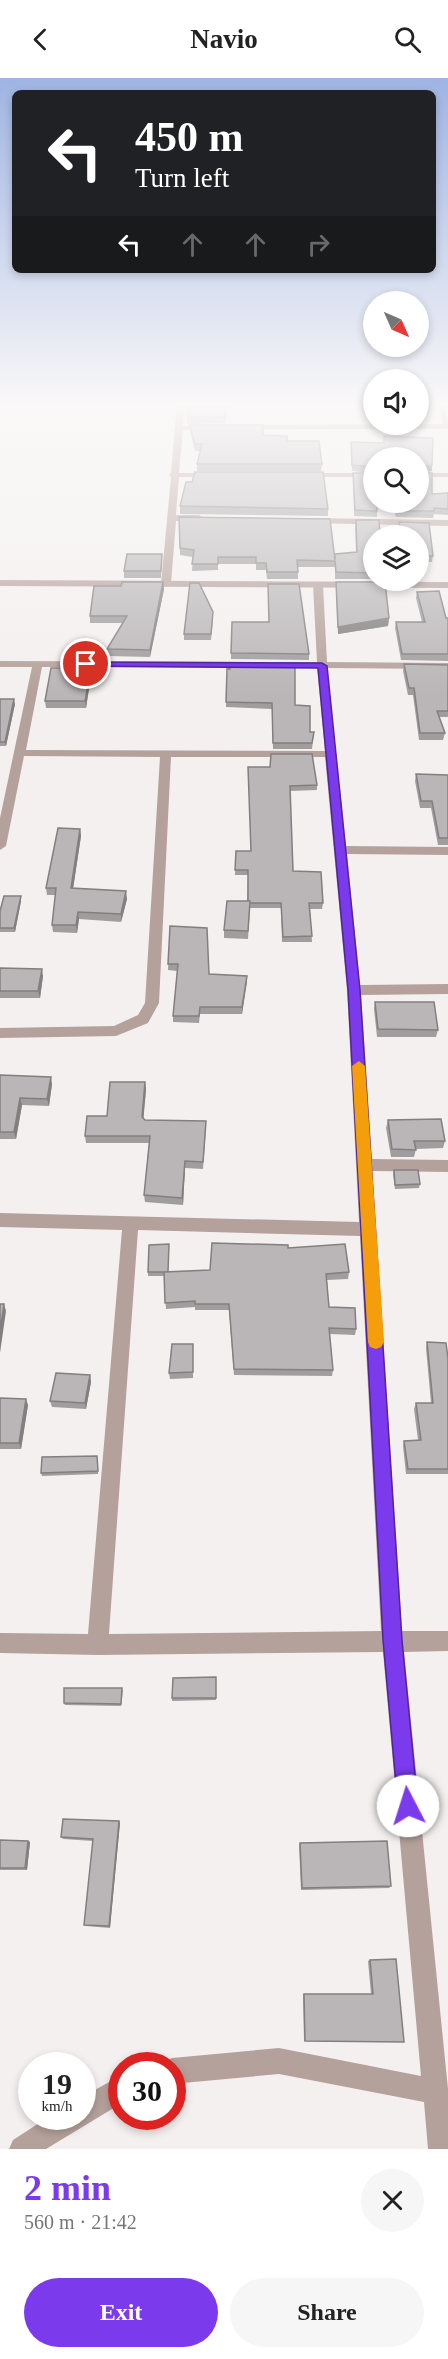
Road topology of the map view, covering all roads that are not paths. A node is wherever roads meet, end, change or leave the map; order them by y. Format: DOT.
graph roads {
  1 [pos="172,500"];
  2 [pos="171,518"];
  3 [pos="205,519"];
  4 [pos="298,520"];
  5 [pos="448,523"];
  6 [pos="0,583"];
  7 [pos="166,584"];
  8 [pos="318,585"];
  9 [pos="448,585"];
  10 [pos="0,664"];
  11 [pos="38,664"];
  12 [pos="322,666"];
  13 [pos="448,666"];
  14 [pos="20,753"];
  15 [pos="166,753"];
  16 [pos="331,754"];
  17 [pos="0,846"];
  18 [pos="340,850"];
  19 [pos="448,851"];
  20 [pos="448,989"];
  21 [pos="354,990"];
  22 [pos="0,1033"];
  23 [pos="364,1165"];
  24 [pos="448,1166"];
  25 [pos="0,1220"];
  26 [pos="131,1222"];
  27 [pos="369,1229"];
  28 [pos="392,1640"];
  29 [pos="448,1641"];
  30 [pos="0,1643"];
  31 [pos="98,1645"];
  32 [pos="186,2070"];
  33 [pos="435,2091"];
  34 [pos="53,2130"];
  35 [pos="22,2149"];
  36 [pos="441,2149"];
  1 -- 2 [label="street"];
  2 -- 3 [label="street"];
  2 -- 7 [label="street"];
  4 -- 5 [label="street"];
  6 -- 7 [label="street"];
  7 -- 8 [label="street"];
  8 -- 9 [label="street"];
  8 -- 12 [label="street"];
  10 -- 11 [label="street"];
  11 -- 12 [label="street"];
  11 -- 14 [label="street"];
  12 -- 13 [label="street"];
  12 -- 16 [label="street"];
  14 -- 15 [label="street"];
  14 -- 17 [label="street"];
  15 -- 16 [label="street"];
  15 -- 22 [label="street"];
  16 -- 18 [label="street"];
  18 -- 19 [label="street"];
  18 -- 21 [label="street"];
  20 -- 21 [label="street"];
  21 -- 23 [label="street"];
  23 -- 24 [label="street"];
  23 -- 27 [label="street"];
  25 -- 26 [label="street"];
  26 -- 27 [label="street"];
  26 -- 31 [label="street"];
  27 -- 28 [label="street"];
  28 -- 29 [label="street"];
  28 -- 31 [label="street"];
  28 -- 33 [label="street"];
  30 -- 31 [label="street"];
  32 -- 33 [label="street"];
  33 -- 36 [label="street"];
  34 -- 35 [label="street"];
}
